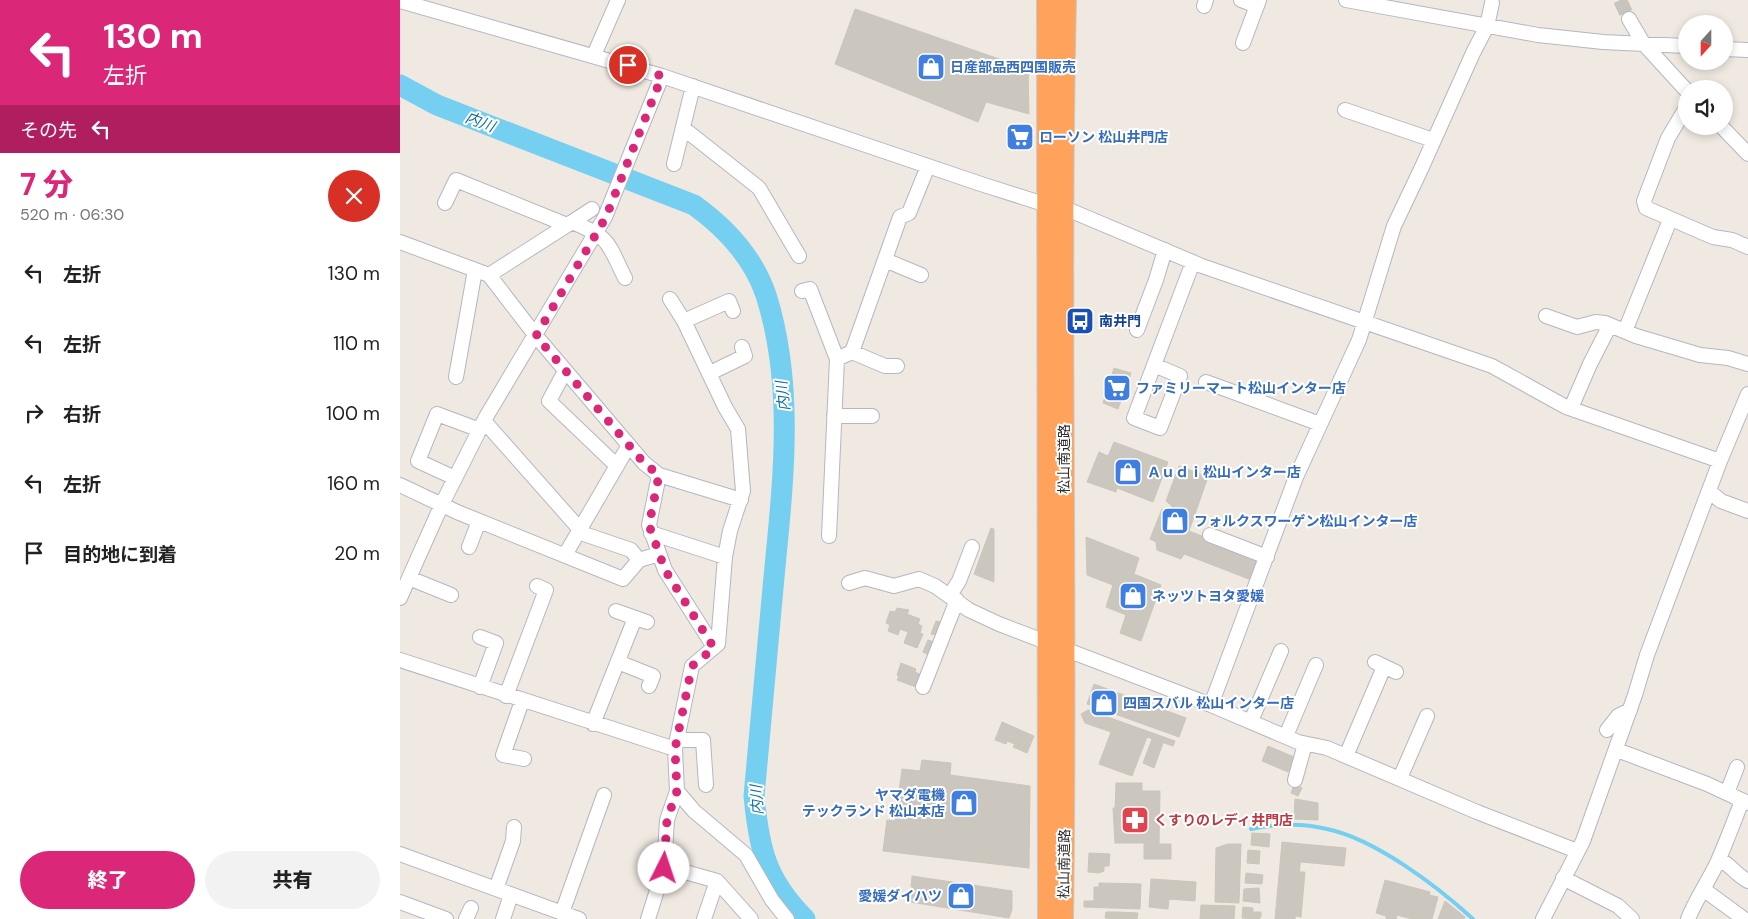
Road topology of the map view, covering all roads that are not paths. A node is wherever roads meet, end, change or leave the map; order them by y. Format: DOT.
graph roads {
  1 [pos="618,0"];
  2 [pos="1061,0"];
  3 [pos="1241,0"];
  4 [pos="1346,0"];
  5 [pos="407,2"];
  6 [pos="1258,3"];
  7 [pos="1492,3"];
  8 [pos="1629,19"];
  9 [pos="1487,26"];
  10 [pos="1244,43"];
  11 [pos="1642,43"];
  12 [pos="1678,45"];
  13 [pos="1733,49"];
  14 [pos="1748,50"];
  15 [pos="594,55"];
  16 [pos="662,76"];
  17 [pos="1678,81"];
  18 [pos="693,86"];
  19 [pos="1345,110"];
  20 [pos="1678,121"];
  21 [pos="683,128"];
  22 [pos="1730,135"];
  23 [pos="1434,140"];
  24 [pos="1748,154"];
  25 [pos="674,164"];
  26 [pos="928,166"];
  27 [pos="445,203"];
  28 [pos="1055,206"];
  29 [pos="592,208"];
  30 [pos="1670,220"];
  31 [pos="569,223"];
  32 [pos="598,232"];
  33 [pos="400,242"];
  34 [pos="1748,247"];
  35 [pos="1166,250"];
  36 [pos="799,256"];
  37 [pos="885,260"];
  38 [pos="1193,262"];
  39 [pos="475,270"];
  40 [pos="489,275"];
  41 [pos="921,275"];
  42 [pos="625,278"];
  43 [pos="802,291"];
  44 [pos="670,299"];
  45 [pos="733,311"];
  46 [pos="1546,316"];
  47 [pos="684,321"];
  48 [pos="1365,323"];
  49 [pos="1610,325"];
  50 [pos="1136,330"];
  51 [pos="1624,331"];
  52 [pos="536,336"];
  53 [pos="742,347"];
  54 [pos="852,352"];
  55 [pos="837,359"];
  56 [pos="1748,364"];
  57 [pos="1154,365"];
  58 [pos="897,366"];
  59 [pos="565,371"];
  60 [pos="710,373"];
  61 [pos="456,377"];
  62 [pos="1206,382"];
  63 [pos="1748,394"];
  64 [pos="1570,408"];
  65 [pos="834,416"];
  66 [pos="872,416"];
  67 [pos="1320,424"];
  68 [pos="482,426"];
  69 [pos="629,445"];
  70 [pos="1720,461"];
  71 [pos="617,466"];
  72 [pos="659,475"];
  73 [pos="455,478"];
  74 [pos="400,485"];
  75 [pos="1709,491"];
  76 [pos="741,500"];
  77 [pos="442,504"];
  78 [pos="1748,511"];
  79 [pos="479,521"];
  80 [pos="580,529"];
  81 [pos="651,533"];
  82 [pos="1210,535"];
  83 [pos="829,536"];
  84 [pos="468,547"];
  85 [pos="972,547"];
  86 [pos="659,554"];
  87 [pos="566,555"];
  88 [pos="725,557"];
  89 [pos="1267,557"];
  90 [pos="639,560"];
  91 [pos="409,578"];
  92 [pos="849,583"];
  93 [pos="537,586"];
  94 [pos="451,595"];
  95 [pos="400,598"];
  96 [pos="953,598"];
  97 [pos="616,611"];
  98 [pos="480,637"];
  99 [pos="1056,646"];
  100 [pos="714,648"];
  101 [pos="1280,651"];
  102 [pos="400,660"];
  103 [pos="618,662"];
  104 [pos="1316,665"];
  105 [pos="1385,667"];
  106 [pos="649,686"];
  107 [pos="480,687"];
  108 [pos="923,687"];
  109 [pos="506,696"];
  110 [pos="522,701"];
  111 [pos="1211,705"];
  112 [pos="1630,710"];
  113 [pos="1427,716"];
  114 [pos="1251,721"];
  115 [pos="593,724"];
  116 [pos="1607,730"];
  117 [pos="1286,736"];
  118 [pos="676,744"];
  119 [pos="1306,744"];
  120 [pos="1617,750"];
  121 [pos="1346,756"];
  122 [pos="524,759"];
  123 [pos="1737,767"];
  124 [pos="1400,778"];
  125 [pos="1295,780"];
  126 [pos="706,785"];
  127 [pos="677,791"];
  128 [pos="1727,794"];
  129 [pos="604,795"];
  130 [pos="1745,802"];
  131 [pos="514,827"];
  132 [pos="1577,851"];
  133 [pos="400,854"];
  134 [pos="1719,859"];
  135 [pos="664,866"];
  136 [pos="1563,878"];
  137 [pos="717,881"];
  138 [pos="1748,881"];
  139 [pos="496,889"];
  140 [pos="1704,889"];
  141 [pos="511,895"];
  142 [pos="400,902"];
  143 [pos="562,913"];
  144 [pos="446,919"];
  145 [pos="503,919"];
  146 [pos="579,919"];
  147 [pos="648,919"];
  148 [pos="704,919"];
  149 [pos="751,919"];
  150 [pos="788,919"];
  151 [pos="1048,919"];
  152 [pos="1063,919"];
  153 [pos="1543,919"];
  154 [pos="1632,919"];
  155 [pos="1688,919"];
  156 [pos="1744,919"];
  1 -- 15 [label="street"];
  2 -- 28 [label="highway, 松山南道路"];
  3 -- 6 [label="street"];
  4 -- 9 [label="street"];
  5 -- 15 [label="street"];
  6 -- 10 [label="street"];
  7 -- 9 [label="street"];
  8 -- 11 [label="street"];
  9 -- 11 [label="street"];
  9 -- 23 [label="street"];
  11 -- 12 [label="street"];
  11 -- 17 [label="street"];
  13 -- 14 [label="street"];
  15 -- 16 [label="street"];
  16 -- 18 [label="street"];
  16 -- 32 [label="street"];
  18 -- 21 [label="street"];
  18 -- 26 [label="street"];
  19 -- 23 [label="street"];
  20 -- 30 [label="street"];
  21 -- 25 [label="street"];
  21 -- 36 [label="street"];
  22 -- 24 [label="street"];
  23 -- 48 [label="street"];
  26 -- 28 [label="street"];
  26 -- 37 [label="street"];
  27 -- 31 [label="street"];
  28 -- 35 [label="street"];
  28 -- 99 [label="highway, 松山南道路"];
  29 -- 31 [label="street"];
  30 -- 34 [label="street"];
  30 -- 51 [label="street"];
  31 -- 32 [label="street"];
  31 -- 40 [label="street"];
  32 -- 42 [label="street"];
  32 -- 52 [label="street"];
  33 -- 39 [label="street"];
  35 -- 38 [label="street"];
  35 -- 50 [label="street"];
  37 -- 41 [label="street"];
  37 -- 54 [label="street"];
  38 -- 48 [label="street"];
  38 -- 57 [label="street"];
  39 -- 40 [label="street"];
  39 -- 61 [label="street"];
  40 -- 52 [label="street"];
  43 -- 55 [label="street"];
  44 -- 47 [label="street"];
  45 -- 47 [label="street"];
  46 -- 49 [label="street"];
  47 -- 60 [label="street"];
  48 -- 64 [label="street"];
  48 -- 67 [label="street"];
  49 -- 51 [label="street"];
  49 -- 64 [label="street"];
  51 -- 56 [label="street"];
  52 -- 59 [label="street"];
  52 -- 68 [label="street"];
  53 -- 60 [label="street"];
  54 -- 55 [label="street"];
  54 -- 58 [label="street"];
  55 -- 65 [label="street"];
  59 -- 69 [label="street"];
  59 -- 71 [label="street"];
  60 -- 76 [label="street"];
  62 -- 67 [label="street"];
  63 -- 70 [label="street"];
  64 -- 70 [label="street"];
  65 -- 66 [label="street"];
  65 -- 83 [label="street"];
  67 -- 89 [label="street"];
  68 -- 73 [label="street"];
  68 -- 73 [label="street"];
  68 -- 80 [label="street"];
  69 -- 71 [label="street"];
  69 -- 72 [label="street"];
  70 -- 75 [label="street"];
  71 -- 80 [label="street"];
  72 -- 76 [label="street"];
  72 -- 81 [label="street"];
  73 -- 77 [label="street"];
  74 -- 77 [label="street"];
  75 -- 78 [label="street"];
  75 -- 112 [label="street"];
  76 -- 88 [label="street"];
  77 -- 79 [label="street"];
  77 -- 91 [label="street"];
  79 -- 84 [label="street"];
  79 -- 87 [label="street"];
  80 -- 87 [label="street"];
  80 -- 90 [label="street"];
  81 -- 86 [label="street"];
  81 -- 88 [label="street"];
  82 -- 89 [label="street"];
  85 -- 96 [label="street"];
  86 -- 90 [label="street"];
  86 -- 100 [label="street"];
  87 -- 90 [label="street"];
  88 -- 100 [label="street"];
  89 -- 111 [label="street"];
  91 -- 94 [label="street"];
  91 -- 95 [label="street"];
  92 -- 96 [label="street"];
  93 -- 109 [label="street"];
  96 -- 99 [label="street"];
  96 -- 108 [label="street"];
  97 -- 103 [label="street"];
  98 -- 107 [label="street"];
  99 -- 111 [label="street"];
  99 -- 151 [label="highway, 松山南道路"];
  99 -- 152 [label="highway, 松山南道路"];
  100 -- 118 [label="street"];
  101 -- 114 [label="street"];
  102 -- 107 [label="street"];
  103 -- 106 [label="street"];
  103 -- 115 [label="street"];
  104 -- 117 [label="street"];
  105 -- 121 [label="street"];
  107 -- 109 [label="street"];
  109 -- 110 [label="street"];
  110 -- 115 [label="street"];
  110 -- 122 [label="street"];
  111 -- 114 [label="street"];
  112 -- 116 [label="street"];
  112 -- 120 [label="street"];
  113 -- 124 [label="street"];
  114 -- 117 [label="street"];
  115 -- 118 [label="street"];
  117 -- 119 [label="street"];
  118 -- 126 [label="street"];
  118 -- 127 [label="street"];
  119 -- 121 [label="street"];
  119 -- 125 [label="street"];
  120 -- 128 [label="street"];
  120 -- 132 [label="street"];
  121 -- 124 [label="street"];
  123 -- 128 [label="street"];
  124 -- 132 [label="street"];
  127 -- 135 [label="street"];
  127 -- 150 [label="street"];
  128 -- 130 [label="street"];
  129 -- 143 [label="street"];
  130 -- 134 [label="street"];
  131 -- 139 [label="street"];
  132 -- 136 [label="street"];
  133 -- 139 [label="street"];
  134 -- 138 [label="street"];
  134 -- 140 [label="street"];
  135 -- 137 [label="street"];
  135 -- 147 [label="street"];
  136 -- 153 [label="street"];
  136 -- 154 [label="street"];
  137 -- 148 [label="street"];
  137 -- 149 [label="street"];
  139 -- 141 [label="street"];
  140 -- 155 [label="street"];
  140 -- 156 [label="street"];
  141 -- 143 [label="street"];
  141 -- 145 [label="street"];
  142 -- 144 [label="street"];
  143 -- 146 [label="street"];
}
